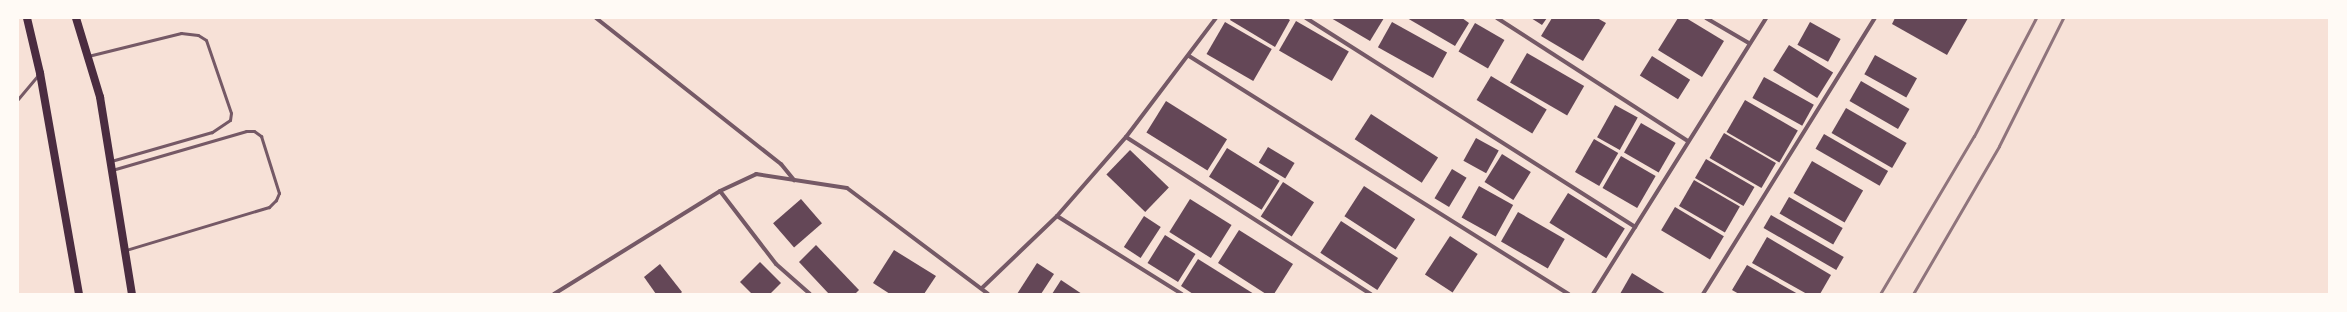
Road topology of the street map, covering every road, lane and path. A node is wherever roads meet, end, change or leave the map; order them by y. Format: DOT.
graph roads {
  1 [pos="27,18"];
  2 [pos="76,18"];
  3 [pos="596,18"];
  4 [pos="1216,18"];
  5 [pos="1306,18"];
  6 [pos="1497,18"];
  7 [pos="1706,18"];
  8 [pos="1766,18"];
  9 [pos="1875,18"];
  10 [pos="1749,43"];
  11 [pos="88,56"];
  12 [pos="1189,56"];
  13 [pos="40,73"];
  14 [pos="18,99"];
  15 [pos="1126,137"];
  16 [pos="1688,141"];
  17 [pos="110,161"];
  18 [pos="112,170"];
  19 [pos="794,180"];
  20 [pos="720,191"];
  21 [pos="1057,216"];
  22 [pos="1635,226"];
  23 [pos="125,250"];
  24 [pos="982,288"];
  25 [pos="79,294"];
  26 [pos="132,294"];
  27 [pos="554,294"];
  28 [pos="810,294"];
  29 [pos="988,294"];
  30 [pos="1182,294"];
  31 [pos="1371,294"];
  32 [pos="1569,294"];
  33 [pos="1593,294"];
  34 [pos="1703,294"];
  1 -- 13 [label="main road"];
  2 -- 11 [label="main road"];
  3 -- 19 [label="street"];
  4 -- 12 [label="street"];
  5 -- 22 [label="street"];
  6 -- 16 [label="street"];
  7 -- 10 [label="street"];
  8 -- 10 [label="street"];
  9 -- 34 [label="street"];
  10 -- 16 [label="street"];
  11 -- 17 [label="main road"];
  11 -- 17 [label="lane"];
  12 -- 15 [label="street"];
  12 -- 32 [label="street"];
  13 -- 14 [label="lane"];
  13 -- 25 [label="main road"];
  15 -- 21 [label="street"];
  15 -- 31 [label="street"];
  16 -- 22 [label="street"];
  17 -- 18 [label="main road"];
  18 -- 23 [label="main road"];
  18 -- 23 [label="lane"];
  19 -- 20 [label="street"];
  19 -- 24 [label="street"];
  20 -- 27 [label="street"];
  20 -- 28 [label="street"];
  21 -- 24 [label="street"];
  21 -- 30 [label="street"];
  22 -- 33 [label="street"];
  23 -- 26 [label="main road"];
  24 -- 29 [label="street"];
}
